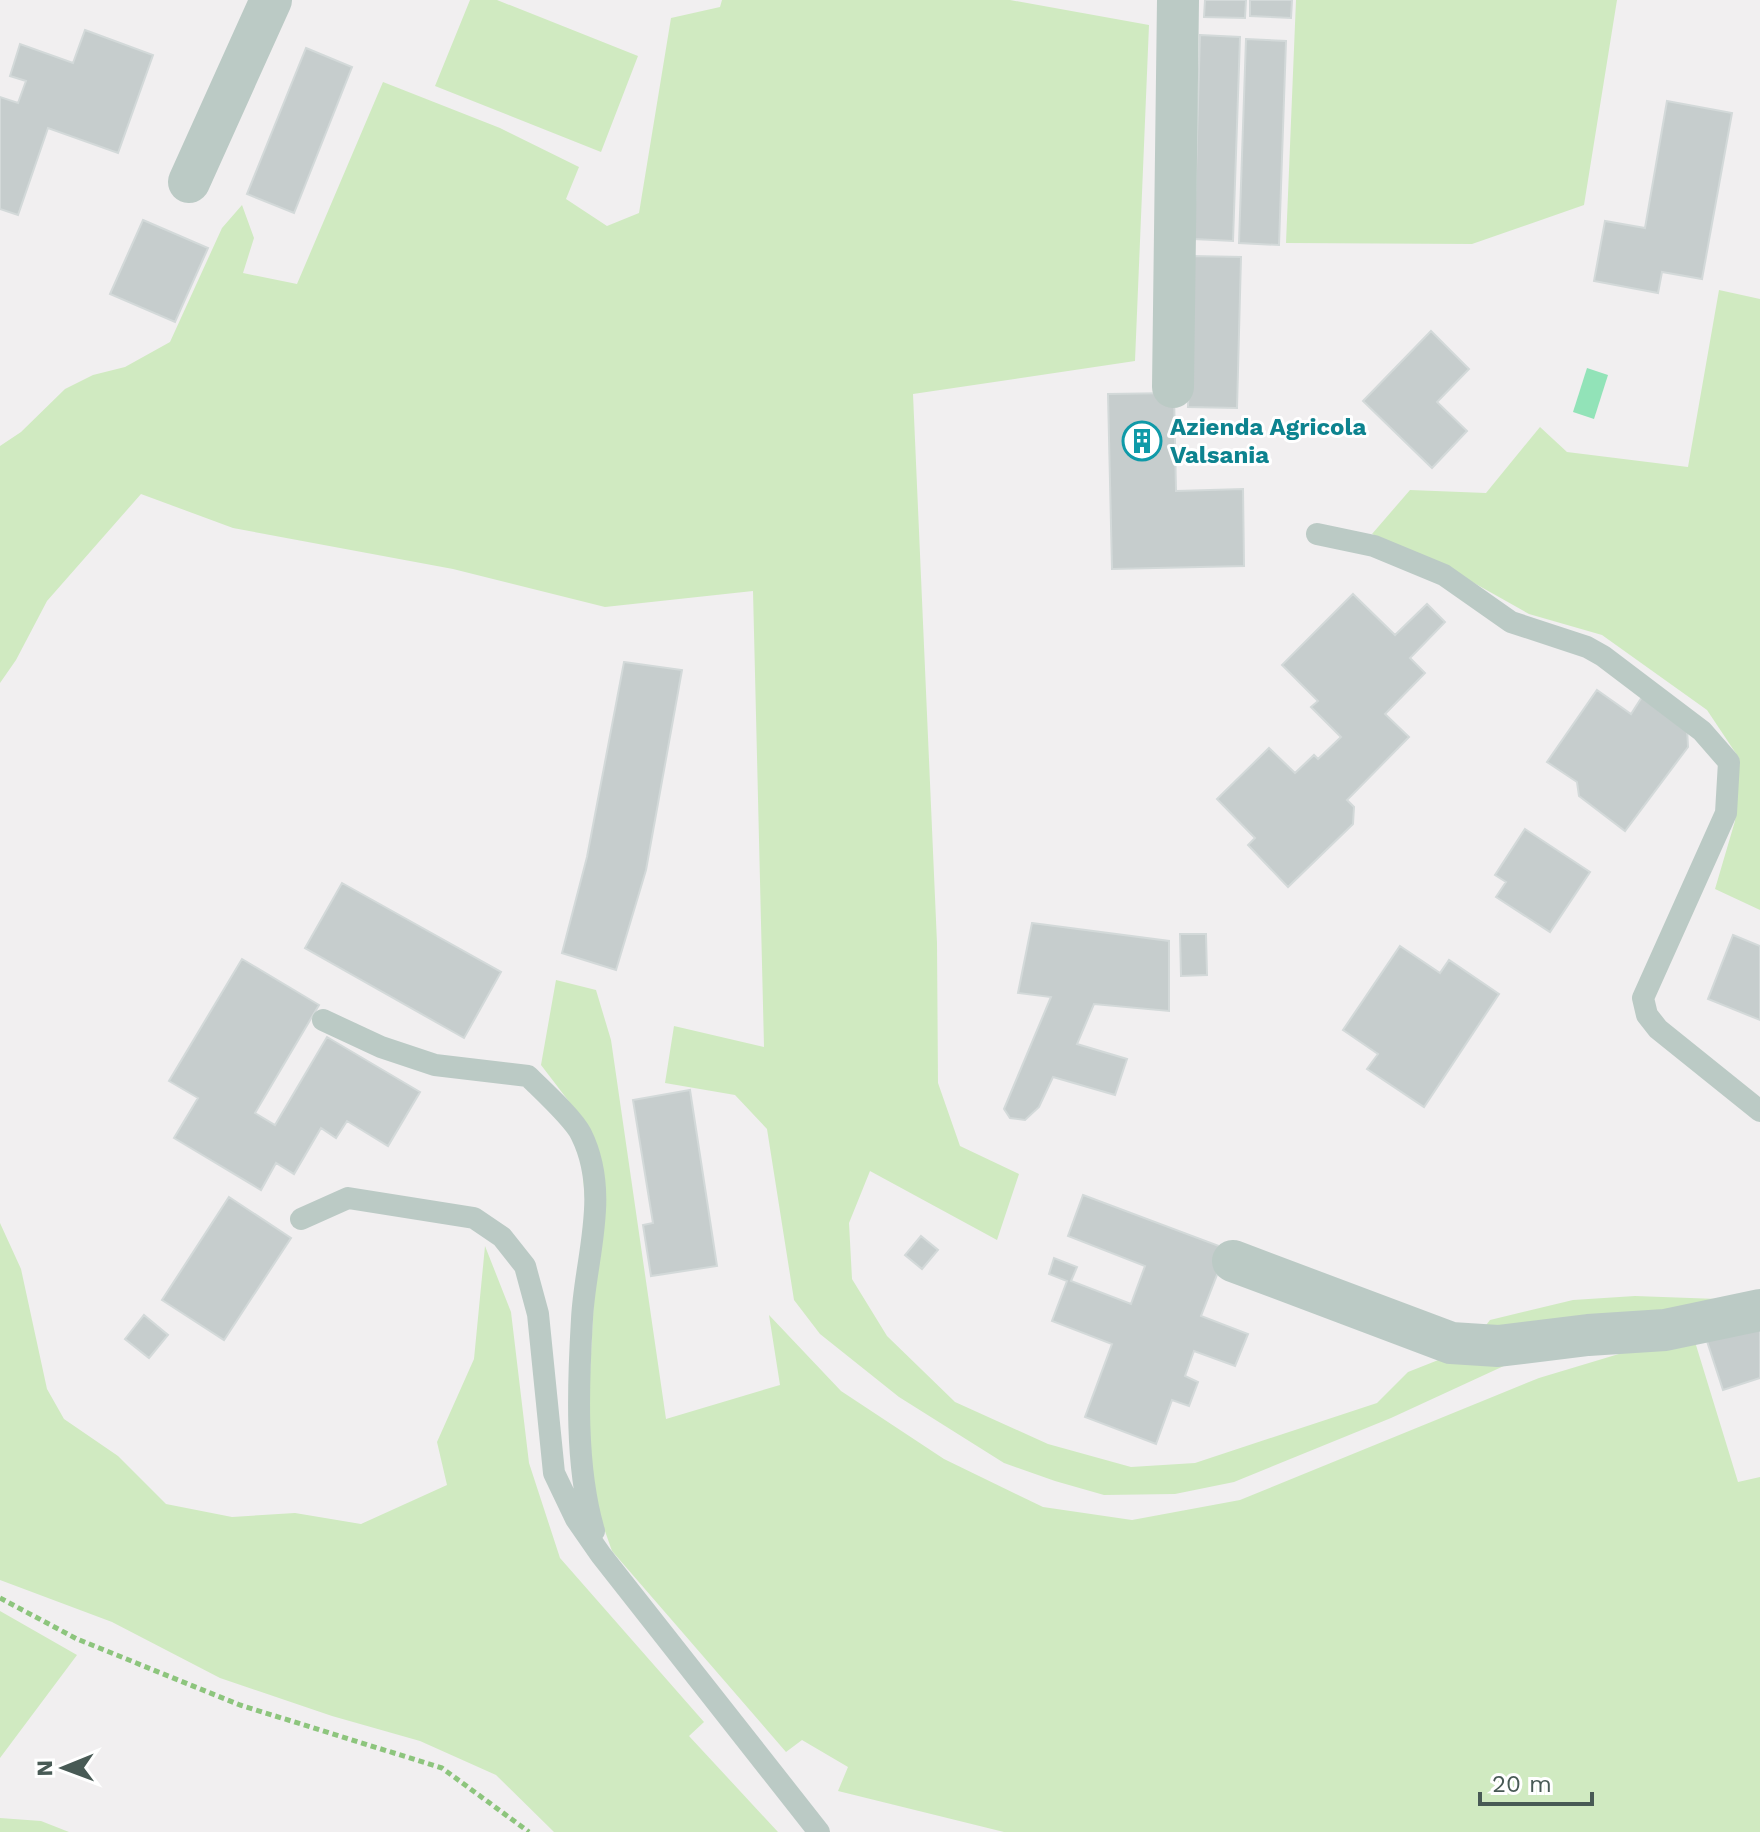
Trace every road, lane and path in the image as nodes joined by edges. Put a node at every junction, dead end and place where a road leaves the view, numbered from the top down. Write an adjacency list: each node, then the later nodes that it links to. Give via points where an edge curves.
1 (271, 0): 3 (street)
2 (1178, 0): 4 (street)
3 (189, 182)
4 (1173, 387)
5 (1317, 534): 7 (lane, via 1374,546 1444,575 1511,622 1595,652 1702,731 1729,762 1726,813 1643,998 1658,1029)
6 (323, 1020): 11 (lane, via 435,1065 528,1076 580,1132 595,1172 580,1411 585,1500)
7 (1760, 1111)
8 (301, 1219): 11 (lane, via 348,1198 474,1218 502,1237 525,1266 538,1314 554,1473)
9 (1233, 1261): 10 (street, via 1451,1343 1498,1346 1665,1330)
10 (1760, 1310)
11 (601, 1555): 14 (lane)
12 (0, 1598): 13 (path, via 77,1639 240,1705 442,1768)
13 (529, 1832)
14 (819, 1832)

